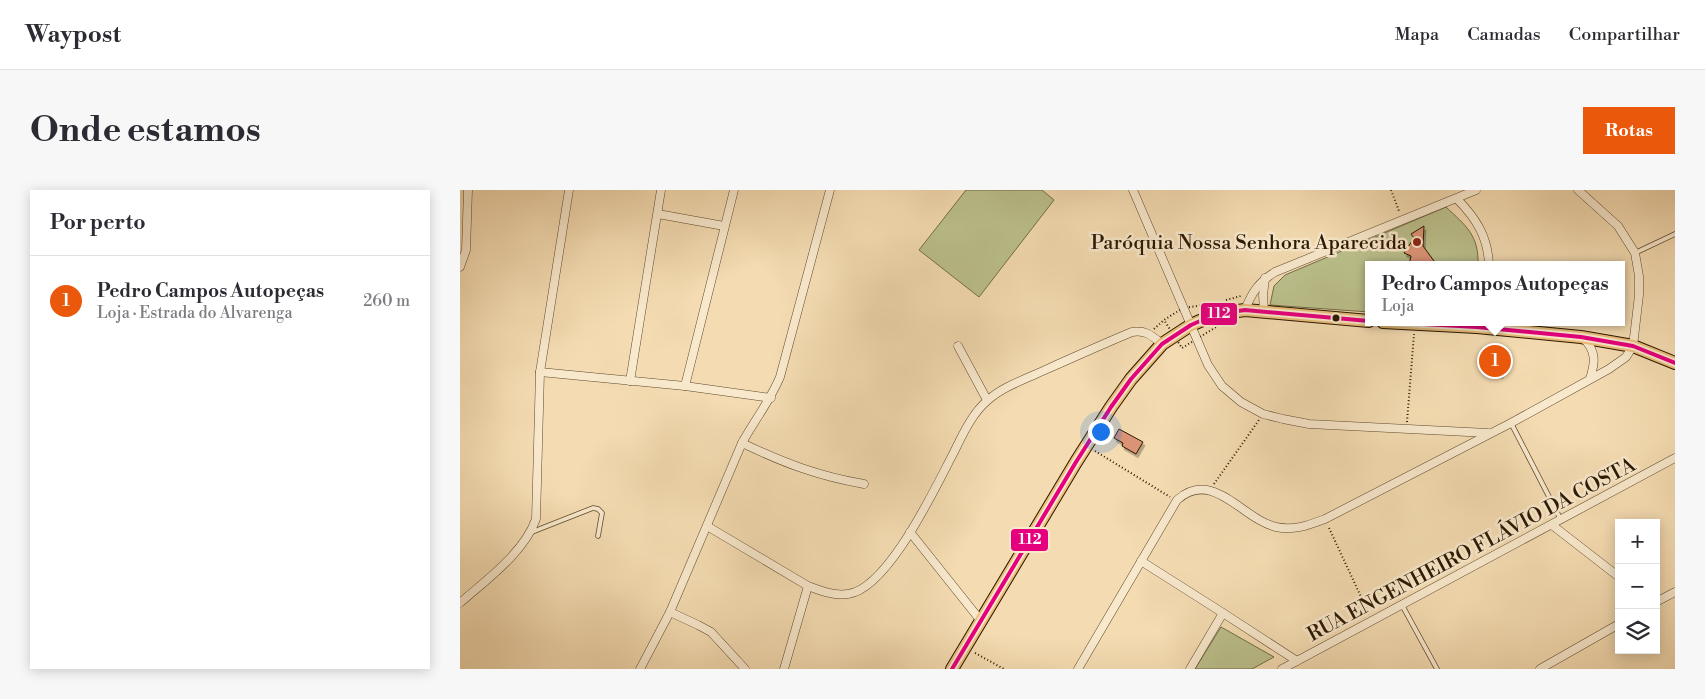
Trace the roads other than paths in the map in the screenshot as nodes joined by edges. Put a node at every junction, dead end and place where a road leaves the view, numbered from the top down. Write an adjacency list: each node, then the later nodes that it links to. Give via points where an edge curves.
1 (468, 190): 10 (street)
2 (569, 190): 28 (street)
3 (661, 190): 11 (street)
4 (734, 190): 12 (street)
5 (830, 190): 32 (street, via 785,361)
6 (1133, 190): 21 (street)
7 (1476, 190): 9 (street)
8 (1578, 190): 14 (street, via 1618,226)
9 (1457, 199): 15 (street, via 1485,236); 17 (street)
10 (464, 210): 16 (street, via 466,250)
11 (658, 214): 12 (street); 30 (street)
12 (724, 226): 31 (street)
13 (1675, 234): 14 (lane)
14 (1635, 253): 26 (street, via 1639,295)
15 (1489, 261)
16 (460, 267)
17 (1265, 278): 18 (street, via 1252,294); 19 (street)
18 (1245, 310): 19 (main road); 21 (main road, via 1216,314)
19 (1264, 311): 20 (main road)
20 (1365, 321)
21 (1191, 325): 24 (main road); 35 (street, via 1208,365 1222,386 1241,402 1264,414 1309,424)
22 (1486, 326): 23 (main road)
23 (1580, 337): 26 (main road); 29 (street, via 1593,350 1595,359)
24 (1162, 344): 33 (street, via 1142,330 1132,332 1018,382); 54 (main road, via 1130,379)
25 (958, 346): 33 (street)
26 (1633, 346): 27 (main road); 29 (street, via 1620,362)
27 (1675, 363)
28 (540, 372): 30 (street); 42 (street, via 538,498)
29 (1590, 379): 34 (street)
30 (630, 381): 31 (street)
31 (685, 386): 32 (street)
32 (771, 398): 36 (street)
33 (987, 400): 43 (street, via 964,433)
34 (1511, 422): 35 (street); 39 (lane)
35 (1490, 434): 45 (street, via 1325,519 1291,529 1261,520 1210,490 1194,490 1177,500)
36 (742, 443): 38 (street, via 802,469); 41 (street)
37 (1675, 458): 39 (street, RUA ENGENHEIRO FLÁVIO DA COSTA)
38 (864, 484)
39 (1560, 520): 40 (street, RUA ENGENHEIRO FLÁVIO DA COSTA)
40 (1552, 525): 46 (street); 51 (street, RUA ENGENHEIRO FLÁVIO DA COSTA)
41 (707, 526): 47 (street); 52 (street)
42 (532, 532): 44 (lane, via 593,508 602,513); 50 (street, via 500,568)
43 (910, 532): 47 (street, via 879,576 863,588 850,594 837,594); 54 (street)
44 (598, 536)
45 (1141, 561): 53 (street); 61 (street)
46 (1615, 574)
47 (808, 586): 59 (street)
48 (1675, 592): 49 (street)
49 (1660, 600)
50 (460, 603)
51 (1402, 605): 56 (street, RUA ENGENHEIRO FLÁVIO DA COSTA); 64 (lane)
52 (670, 612): 57 (street); 58 (street, via 711,632)
53 (1223, 612): 56 (street); 62 (street)
54 (981, 621): 60 (main road)
55 (1615, 626): 65 (street)
56 (1297, 661): 63 (street, RUA ENGENHEIRO FLÁVIO DA COSTA)
57 (640, 669)
58 (745, 669)
59 (784, 669)
60 (952, 669)
61 (1078, 669)
62 (1190, 669)
63 (1282, 669)
64 (1437, 669)
65 (1540, 669)

